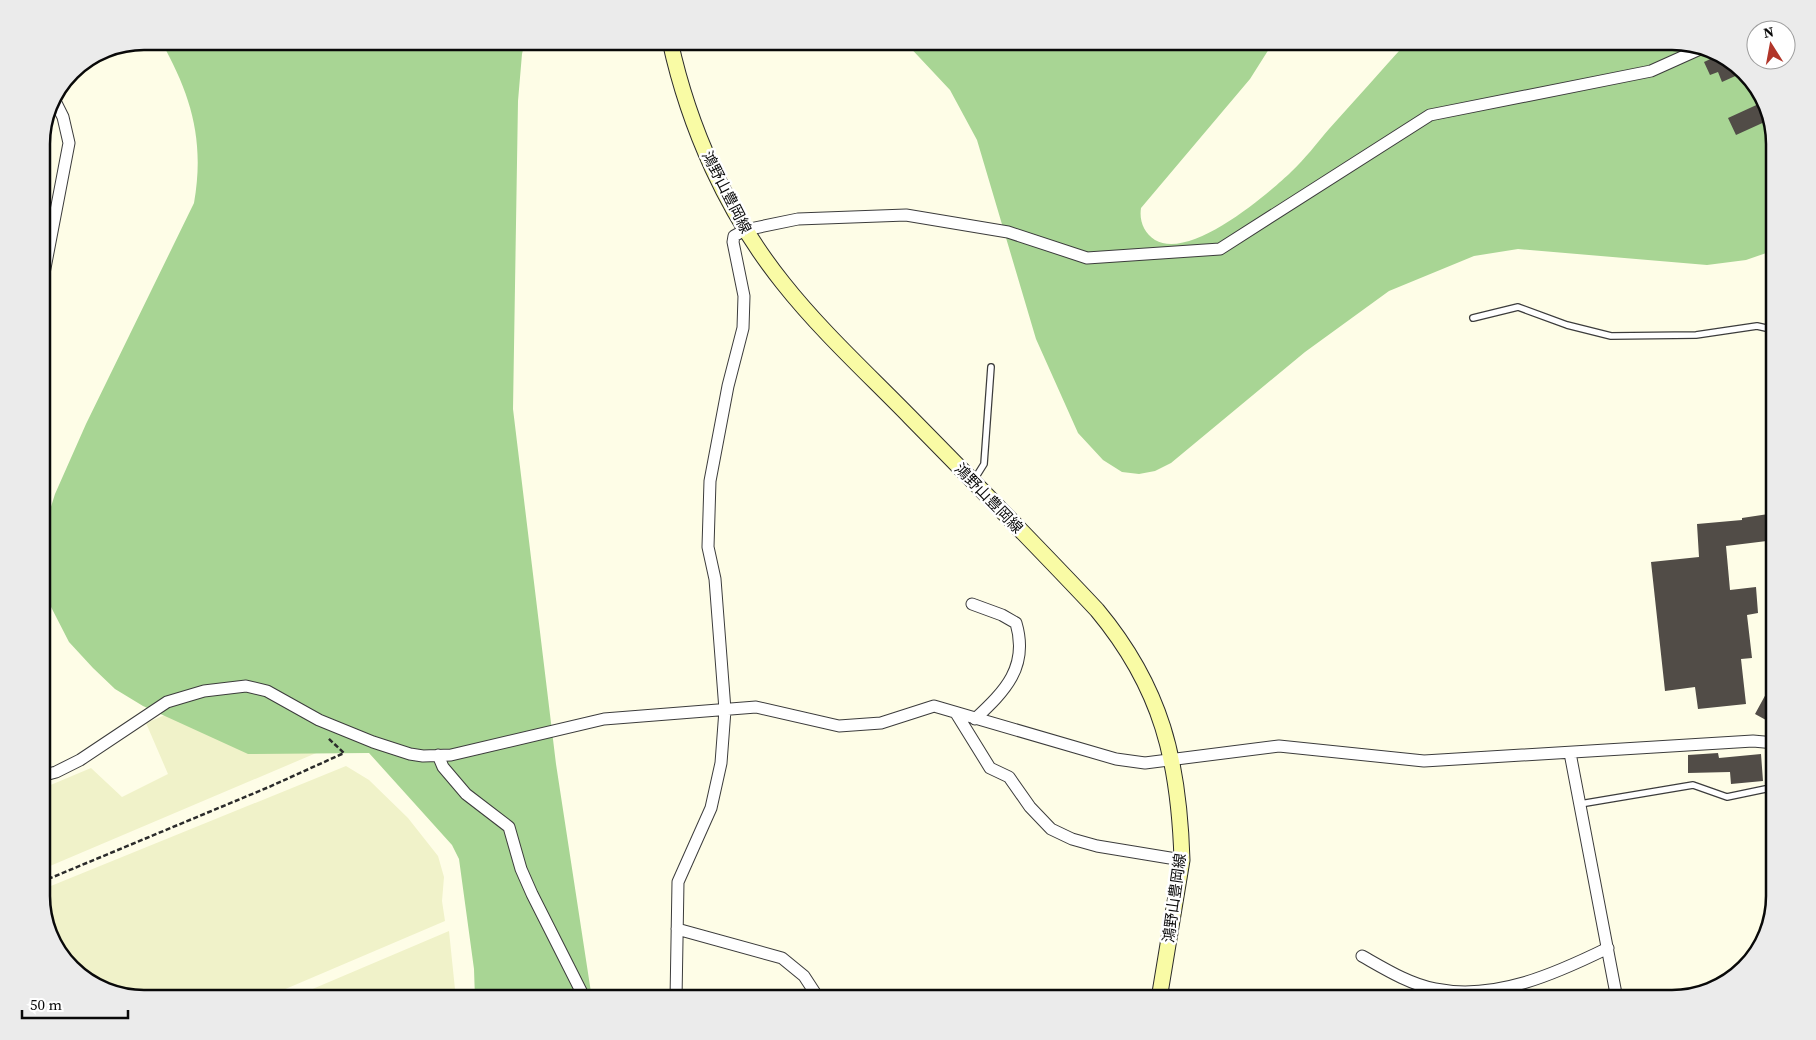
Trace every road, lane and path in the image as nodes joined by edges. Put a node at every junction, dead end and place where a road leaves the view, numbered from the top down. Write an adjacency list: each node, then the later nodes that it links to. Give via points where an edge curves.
1 (672, 50): 4 (main road, 鴻野山豊岡線, via 682,87 709,159)
2 (1692, 52): 4 (street, via 1651,71 1430,115 1220,249 1087,258 1008,232 906,215 798,219)
3 (58, 107): 5 (street, via 70,144)
4 (746, 230): 9 (main road, 鴻野山豊岡線, via 783,283 825,330); 11 (street, via 734,236 733,242 744,296 743,328 710,481 708,547 715,579)
5 (50, 248)
6 (1473, 318): 7 (lane, via 1518,306 1567,325 1611,336 1696,335 1757,326)
7 (1766, 328)
8 (991, 367): 9 (lane, via 984,464)
9 (973, 482): 18 (main road, 鴻野山豊岡線, via 1097,610 1115,633 1145,680)
10 (972, 604): 13 (street, via 1016,623 1021,653 1003,692)
11 (725, 710): 12 (street, via 756,707 839,726 881,723 934,706); 17 (street, via 604,719); 24 (street, via 721,764 711,808 678,882)
12 (956, 713): 13 (street); 22 (street, via 990,768 1009,777 1030,807 1051,829 1098,846)
13 (975, 719): 18 (street, via 1116,759 1145,763)
14 (319, 720): 17 (street, via 410,754); 19 (street, via 267,691 246,686 204,691 167,702 80,760); 23 (path, via 319,729 344,753 269,788)
15 (1766, 743): 16 (street)
16 (1570, 753): 18 (street, via 1424,762 1279,746); 21 (street)
17 (438, 755): 27 (street, via 443,767 466,794 509,827 524,878)
18 (1173, 760): 22 (main road, 鴻野山豊岡線)
19 (50, 774)
20 (1766, 789): 21 (lane, via 1727,797 1693,785)
21 (1580, 804): 25 (street)
22 (1182, 860): 30 (main road, 鴻野山豊岡線)
23 (50, 879)
24 (678, 928): 28 (street); 29 (street, via 782,958 804,976)
25 (1608, 948): 32 (street, via 1563,970); 33 (street)
26 (1362, 956): 31 (street, via 1401,978)
27 (580, 990)
28 (676, 990)
29 (813, 990)
30 (1160, 990)
31 (1443, 990)
32 (1490, 990)
33 (1615, 990)

